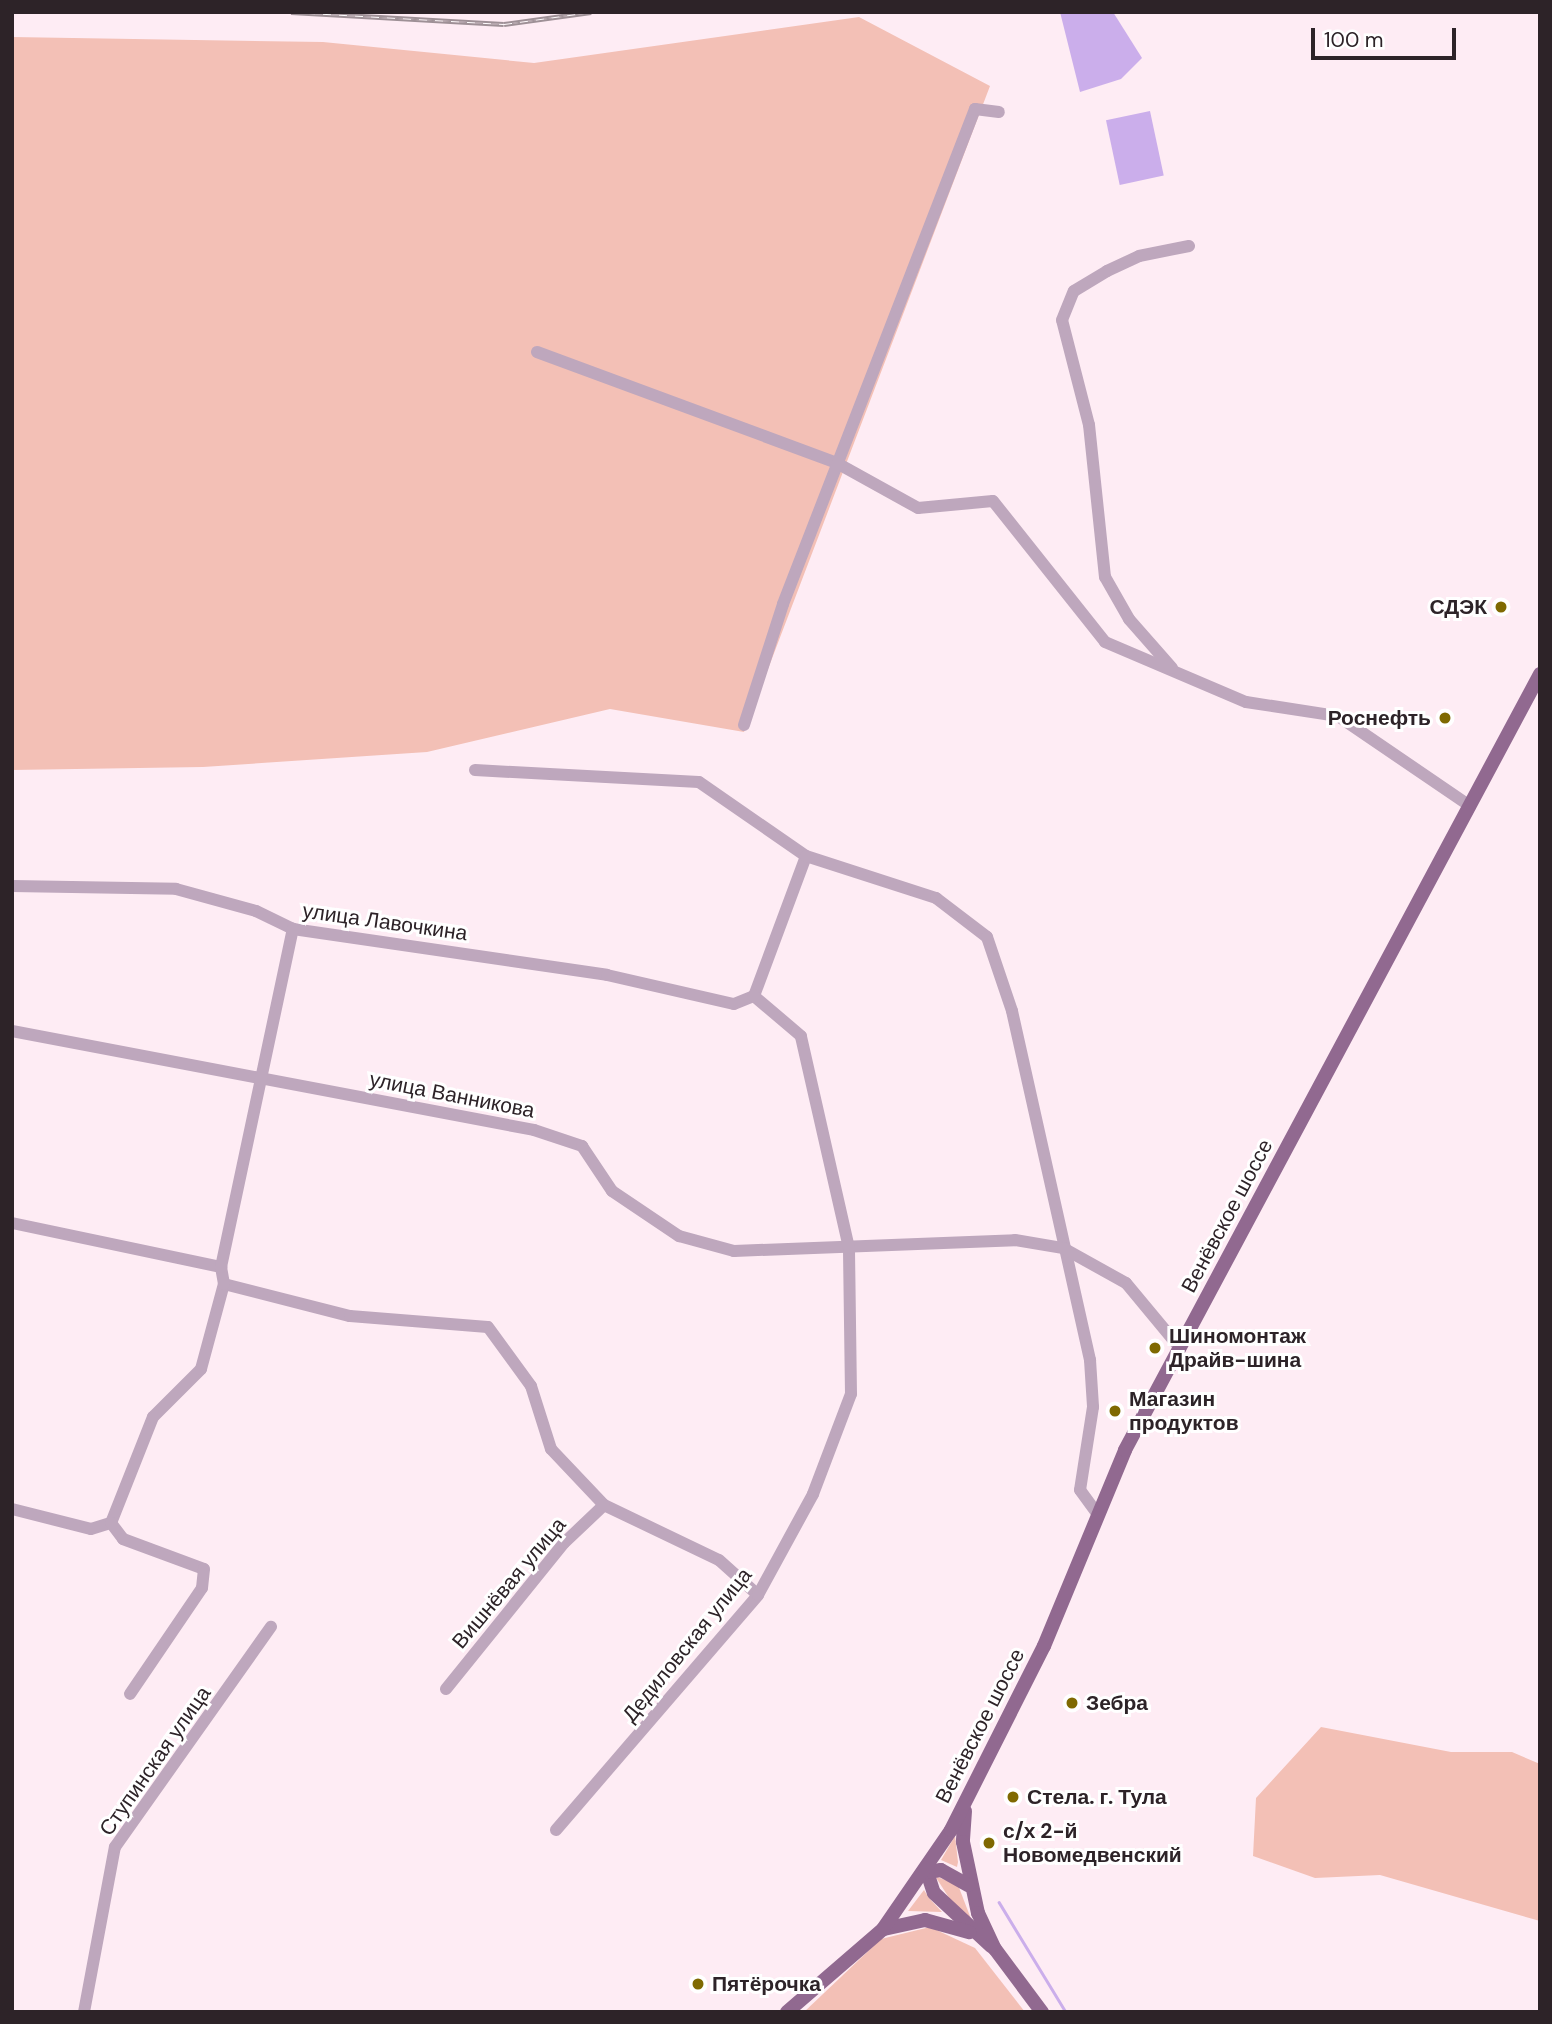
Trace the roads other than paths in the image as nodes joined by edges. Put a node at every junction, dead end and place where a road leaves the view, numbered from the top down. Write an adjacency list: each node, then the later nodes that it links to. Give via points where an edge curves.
1 (999, 112): 4 (street, via 975,109)
2 (1189, 246): 5 (street, via 1139,256 1099,276 1070,296 1062,320 1089,425 1105,577 1129,619)
3 (537, 352): 4 (street)
4 (838, 464): 5 (street, via 918,508 993,501 1105,642); 7 (street)
5 (1177, 673): 9 (street, via 1246,702 1338,716)
6 (1540, 674): 9 (main road, Венёвское шоссе)
7 (744, 725)
8 (475, 770): 10 (street, via 699,782)
9 (1471, 806): 21 (main road, Венёвское шоссе)
10 (806, 856): 13 (street); 18 (street, via 936,898 987,937 1013,1012)
11 (12, 886): 12 (street, улица Лавочкина, via 176,889 256,911)
12 (293, 929): 13 (street, улица Лавочкина, via 607,975 734,1004); 15 (street)
13 (754, 996): 17 (street, Дедиловская улица, via 801,1036)
14 (12, 1031): 15 (street, улица Ванникова)
15 (262, 1079): 17 (street, улица Ванникова, via 534,1130 582,1146 612,1191 679,1236 734,1251); 19 (street)
16 (12, 1223): 19 (street)
17 (849, 1248): 18 (street, улица Ванникова, via 1015,1240); 26 (street, Дедиловская улица, via 851,1394 813,1494)
18 (1063, 1248): 21 (street, улица Ванникова, via 1126,1283); 24 (street, via 1090,1360 1093,1407 1080,1490)
19 (221, 1267): 20 (street)
20 (224, 1284): 22 (street, via 349,1316 488,1327 531,1387 551,1449); 25 (street, via 201,1369 153,1417)
21 (1180, 1349): 24 (main road, Венёвское шоссе)
22 (604, 1505): 26 (street, via 719,1560); 28 (street, Вишнёвая улица, via 565,1543)
23 (12, 1509): 25 (street, via 91,1529)
24 (1098, 1515): 30 (main road, Венёвское шоссе, via 1044,1646)
25 (111, 1522): 29 (street, via 123,1539 204,1569 202,1588)
26 (758, 1594): 31 (street, Дедиловская улица)
27 (271, 1628): 37 (street, Ступинская улица, via 115,1847)
28 (446, 1689)
29 (130, 1694)
30 (973, 1785): 32 (main road, Венёвское шоссе); 33 (main road, via 962,1829)
31 (556, 1830)
32 (927, 1872): 33 (main road, via 941,1870); 34 (main road, Венёвское шоссе); 35 (main road, via 934,1893)
33 (968, 1885): 36 (main road)
34 (883, 1929): 35 (main road, via 937,1921); 38 (main road, Венёвское шоссе)
35 (977, 1935): 36 (main road)
36 (995, 1949): 39 (main road)
37 (84, 2012)
38 (787, 2012)
39 (1042, 2012)

